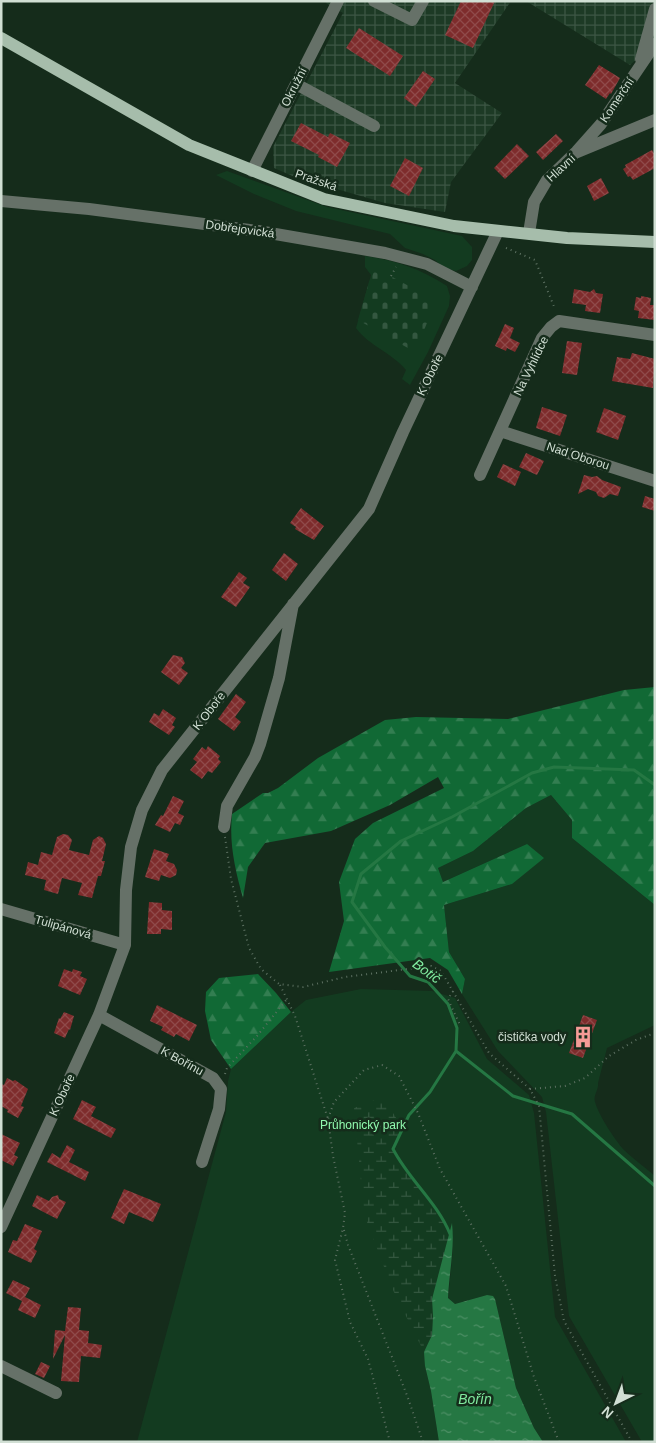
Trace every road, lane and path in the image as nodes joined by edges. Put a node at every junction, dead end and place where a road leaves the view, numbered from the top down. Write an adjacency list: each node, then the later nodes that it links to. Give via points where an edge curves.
1 (374, 1): 2 (street, via 412,20)
2 (422, 1)
3 (337, 2): 8 (street, Okružní)
4 (655, 9): 7 (street)
5 (1, 38): 12 (main road, Pražská, via 189,145)
6 (655, 44): 7 (street, Komerční)
7 (638, 68): 11 (street, Komerční, via 601,124)
8 (296, 84): 10 (street); 12 (street, Okružní)
9 (655, 120): 11 (street, Hlavní)
10 (374, 126)
11 (575, 153): 15 (street, Hlavní, via 547,180 534,202)
12 (252, 171): 14 (main road, Pražská, via 324,199 454,226)
13 (1, 201): 18 (street, Dobřejovická, via 258,231 385,253 427,264)
14 (498, 230): 15 (main road, Pražská); 18 (street, K Oboře)
15 (529, 233): 16 (main road, Pražská)
16 (655, 242)
17 (506, 248): 19 (path, via 535,260)
18 (472, 288): 24 (street, K Oboře, via 369,509)
19 (559, 321): 20 (street); 21 (street, Na Vyhlídce, via 542,338)
20 (655, 335)
21 (500, 431): 22 (street, Na Vyhlídce); 23 (street, Nad Oborou)
22 (480, 475)
23 (655, 481)
24 (294, 603): 25 (street, via 279,678 256,758 228,806); 27 (street, K Oboře, via 162,770 142,810 130,856)
25 (224, 827): 28 (path, via 231,879 250,948 261,969)
26 (1, 909): 27 (street, Tulipánová)
27 (126, 945): 31 (street, K Oboře)
28 (279, 984): 29 (path, via 303,987 345,977 431,966 441,971); 30 (path)
29 (453, 991): 32 (path, via 448,999); 35 (path, via 489,1053)
30 (287, 999): 34 (path, via 227,1068); 36 (path, via 296,1016)
31 (99, 1015): 34 (street, K Bořínu, via 213,1078); 38 (street, K Oboře)
32 (460, 1025)
33 (655, 1033): 35 (path, via 616,1052 585,1078 565,1086)
34 (221, 1089): 37 (street, via 219,1109)
35 (530, 1089): 45 (path, via 538,1106 555,1276 564,1322)
36 (328, 1119): 39 (path, via 345,1213); 44 (path, via 334,1102 364,1070 382,1066 399,1076 440,1169 506,1286)
37 (202, 1162)
38 (1, 1227)
39 (343, 1228): 42 (path, via 335,1260 350,1322 368,1359); 43 (path)
40 (1, 1366): 41 (street)
41 (56, 1393)
42 (390, 1442)
43 (423, 1442)
44 (558, 1442)
45 (632, 1442)

